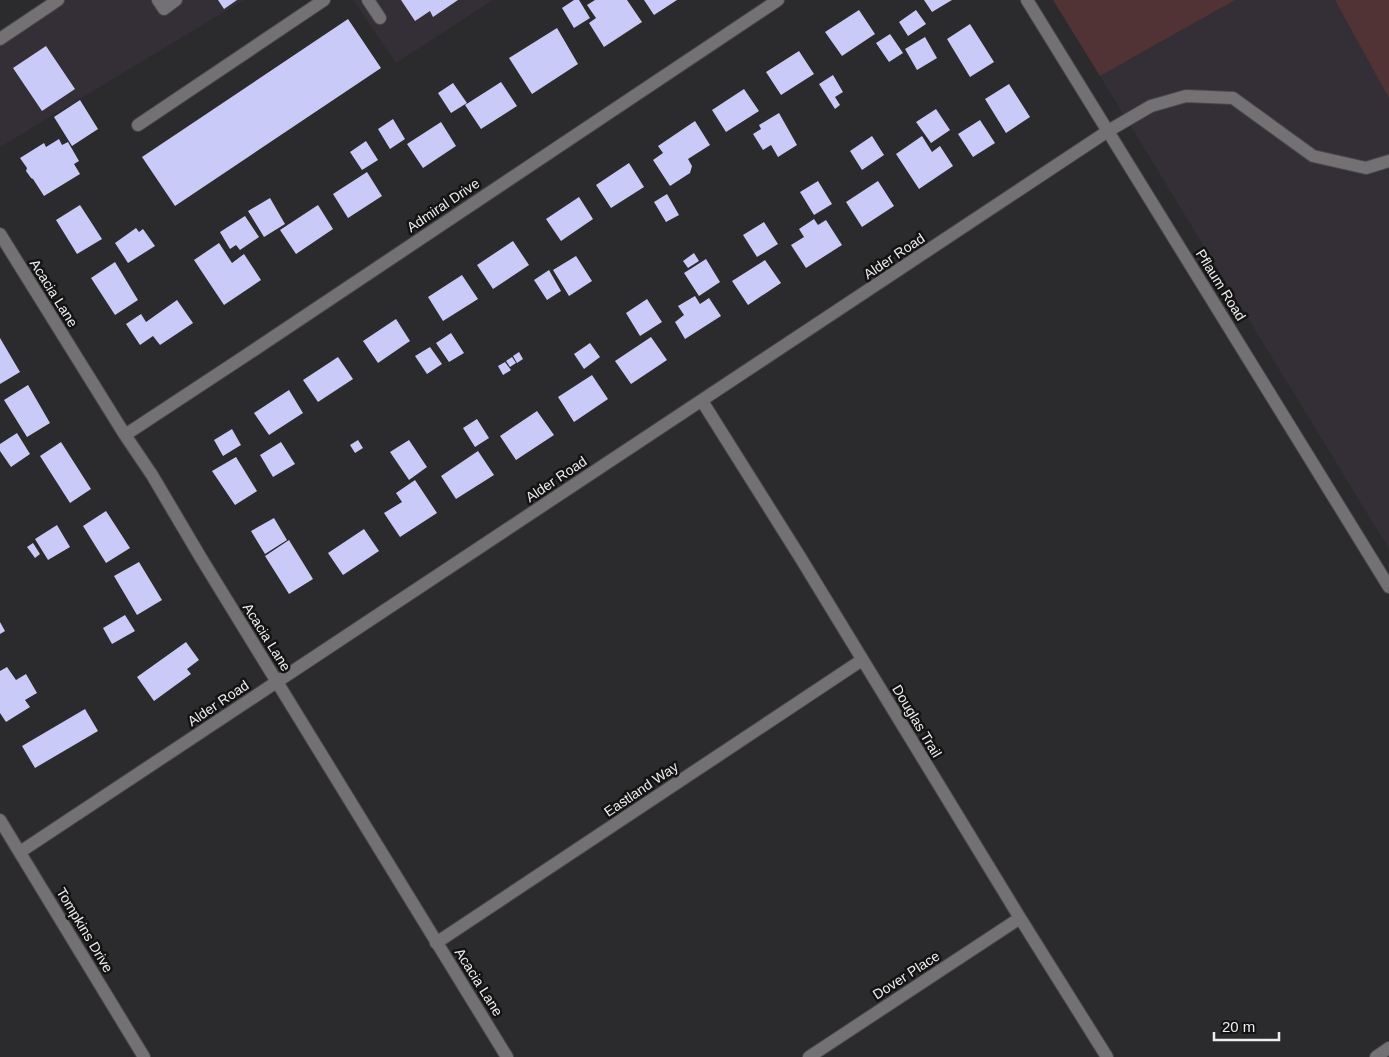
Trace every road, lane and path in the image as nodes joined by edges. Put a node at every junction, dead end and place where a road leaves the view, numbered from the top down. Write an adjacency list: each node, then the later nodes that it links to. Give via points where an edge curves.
1 (57, 0): 9 (street)
2 (158, 0): 3 (street, via 164,9)
3 (176, 0)
4 (324, 0): 10 (street)
5 (368, 0): 8 (street)
6 (778, 0): 15 (street, Admiral Drive)
7 (1027, 0): 11 (street, Pflaum Road)
8 (380, 18)
9 (0, 39)
10 (138, 124)
11 (1108, 131): 12 (street, Alder Road, via 1151,106 1186,96 1233,98 1313,156 1366,168); 14 (street, Alder Road); 16 (street, Pflaum Road)
12 (1389, 161)
13 (0, 234): 15 (street, Acacia Lane)
14 (702, 401): 17 (street, Douglas Trail); 18 (street, Alder Road)
15 (124, 435): 18 (street, Acacia Lane, via 152,475)
16 (1389, 587)
17 (862, 660): 21 (street, Douglas Trail); 22 (street, Eastland Way)
18 (278, 682): 20 (street, Alder Road); 22 (street, Acacia Lane)
19 (2, 828): 20 (street, Tompkins Drive)
20 (20, 852): 24 (street, Tompkins Drive)
21 (1020, 918): 26 (street, Dover Place); 27 (street, Douglas Trail)
22 (436, 943): 25 (street, Acacia Lane)
23 (1389, 1048): 28 (street)
24 (144, 1057)
25 (507, 1057)
26 (809, 1057)
27 (1107, 1057)
28 (1376, 1057)

